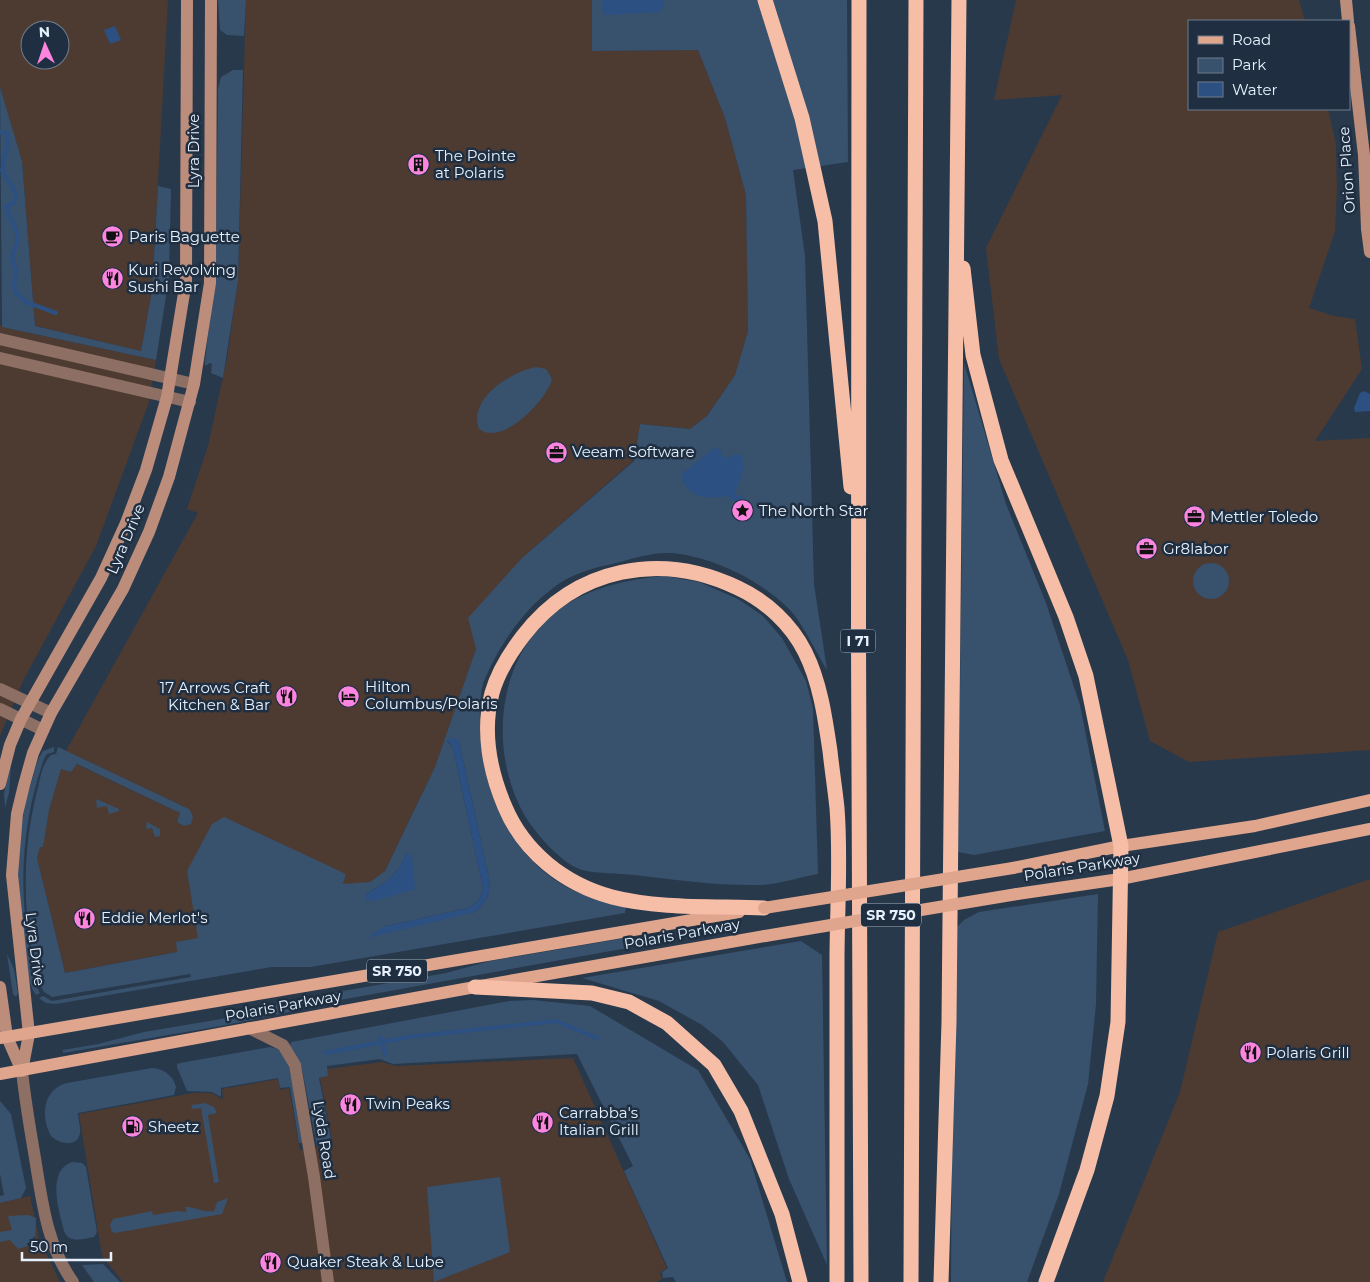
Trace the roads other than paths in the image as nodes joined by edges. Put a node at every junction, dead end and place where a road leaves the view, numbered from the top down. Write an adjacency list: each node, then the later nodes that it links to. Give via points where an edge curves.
1 (187, 0): 14 (main road, Lyra Drive, via 186,281)
2 (211, 0): 15 (main road, Lyra Drive, via 210,283)
3 (765, 0): 18 (highway, via 802,118 825,222)
4 (859, 0): 18 (highway, I 71)
5 (916, 0): 43 (highway)
6 (959, 0): 10 (highway)
7 (1346, 0): 8 (main road)
8 (1348, 20)
9 (1350, 35): 11 (main road, Orion Place, via 1364,155)
10 (956, 207): 28 (highway, via 973,356 1001,460 1066,616 1086,676); 44 (highway, via 949,1022)
11 (1370, 252)
12 (0, 339): 14 (street)
13 (0, 358): 16 (street)
14 (171, 379): 15 (street); 16 (main road, Lyra Drive)
15 (194, 384): 17 (main road, Lyra Drive)
16 (167, 397): 17 (street); 20 (main road, Lyra Drive, via 146,470 126,523 101,578)
17 (190, 402): 22 (main road, Lyra Drive, via 169,477 123,589)
18 (858, 566): 42 (highway, I 71)
19 (0, 689): 20 (street)
20 (29, 702): 22 (street); 23 (main road, Lyra Drive)
21 (0, 709): 23 (street)
22 (51, 713): 24 (main road, Lyra Drive)
23 (21, 719): 24 (street); 25 (main road, Lyra Drive)
24 (43, 730): 34 (main road, Lyra Drive, via 33,753 17,814 12,875)
25 (0, 784)
26 (1370, 800): 28 (main road, Polaris Parkway, via 1255,826)
27 (1370, 829): 29 (main road, Polaris Parkway)
28 (1121, 846): 29 (highway); 30 (main road, Polaris Parkway / SR 750, bridge, via 1013,868)
29 (1120, 878): 32 (main road, Polaris Parkway / SR 750, bridge); 45 (highway, via 1118,1022 1107,1096 1087,1170)
30 (764, 908): 34 (main road, Polaris Parkway / SR 750); 41 (highway, via 652,903 612,897 574,883 543,861 514,830 495,784 490,760 488,734 492,694 507,657 534,622 562,596 634,569 676,569 713,576 754,596 788,625 805,652 818,687 837,812)
31 (0, 987): 35 (main road, Lyra Drive)
32 (475, 987): 33 (main road, Polaris Parkway / SR 750); 40 (highway, via 592,993 629,1002 667,1023 714,1065 742,1112 782,1214)
33 (249, 1028): 36 (main road, Polaris Parkway / SR 750); 39 (street, Lyda Road, via 283,1045 295,1065)
34 (29, 1034): 35 (main road, Polaris Parkway / SR 750); 36 (main road, Lyra Drive)
35 (4, 1038): 36 (main road, Lyra Drive)
36 (22, 1071): 37 (main road, Polaris Parkway / SR 750); 38 (street, Lyra Drive, via 48,1228 57,1254)
37 (0, 1074)
38 (73, 1282)
39 (328, 1282)
40 (800, 1282)
41 (837, 1282)
42 (862, 1282)
43 (911, 1282)
44 (941, 1282)
45 (1046, 1282)

